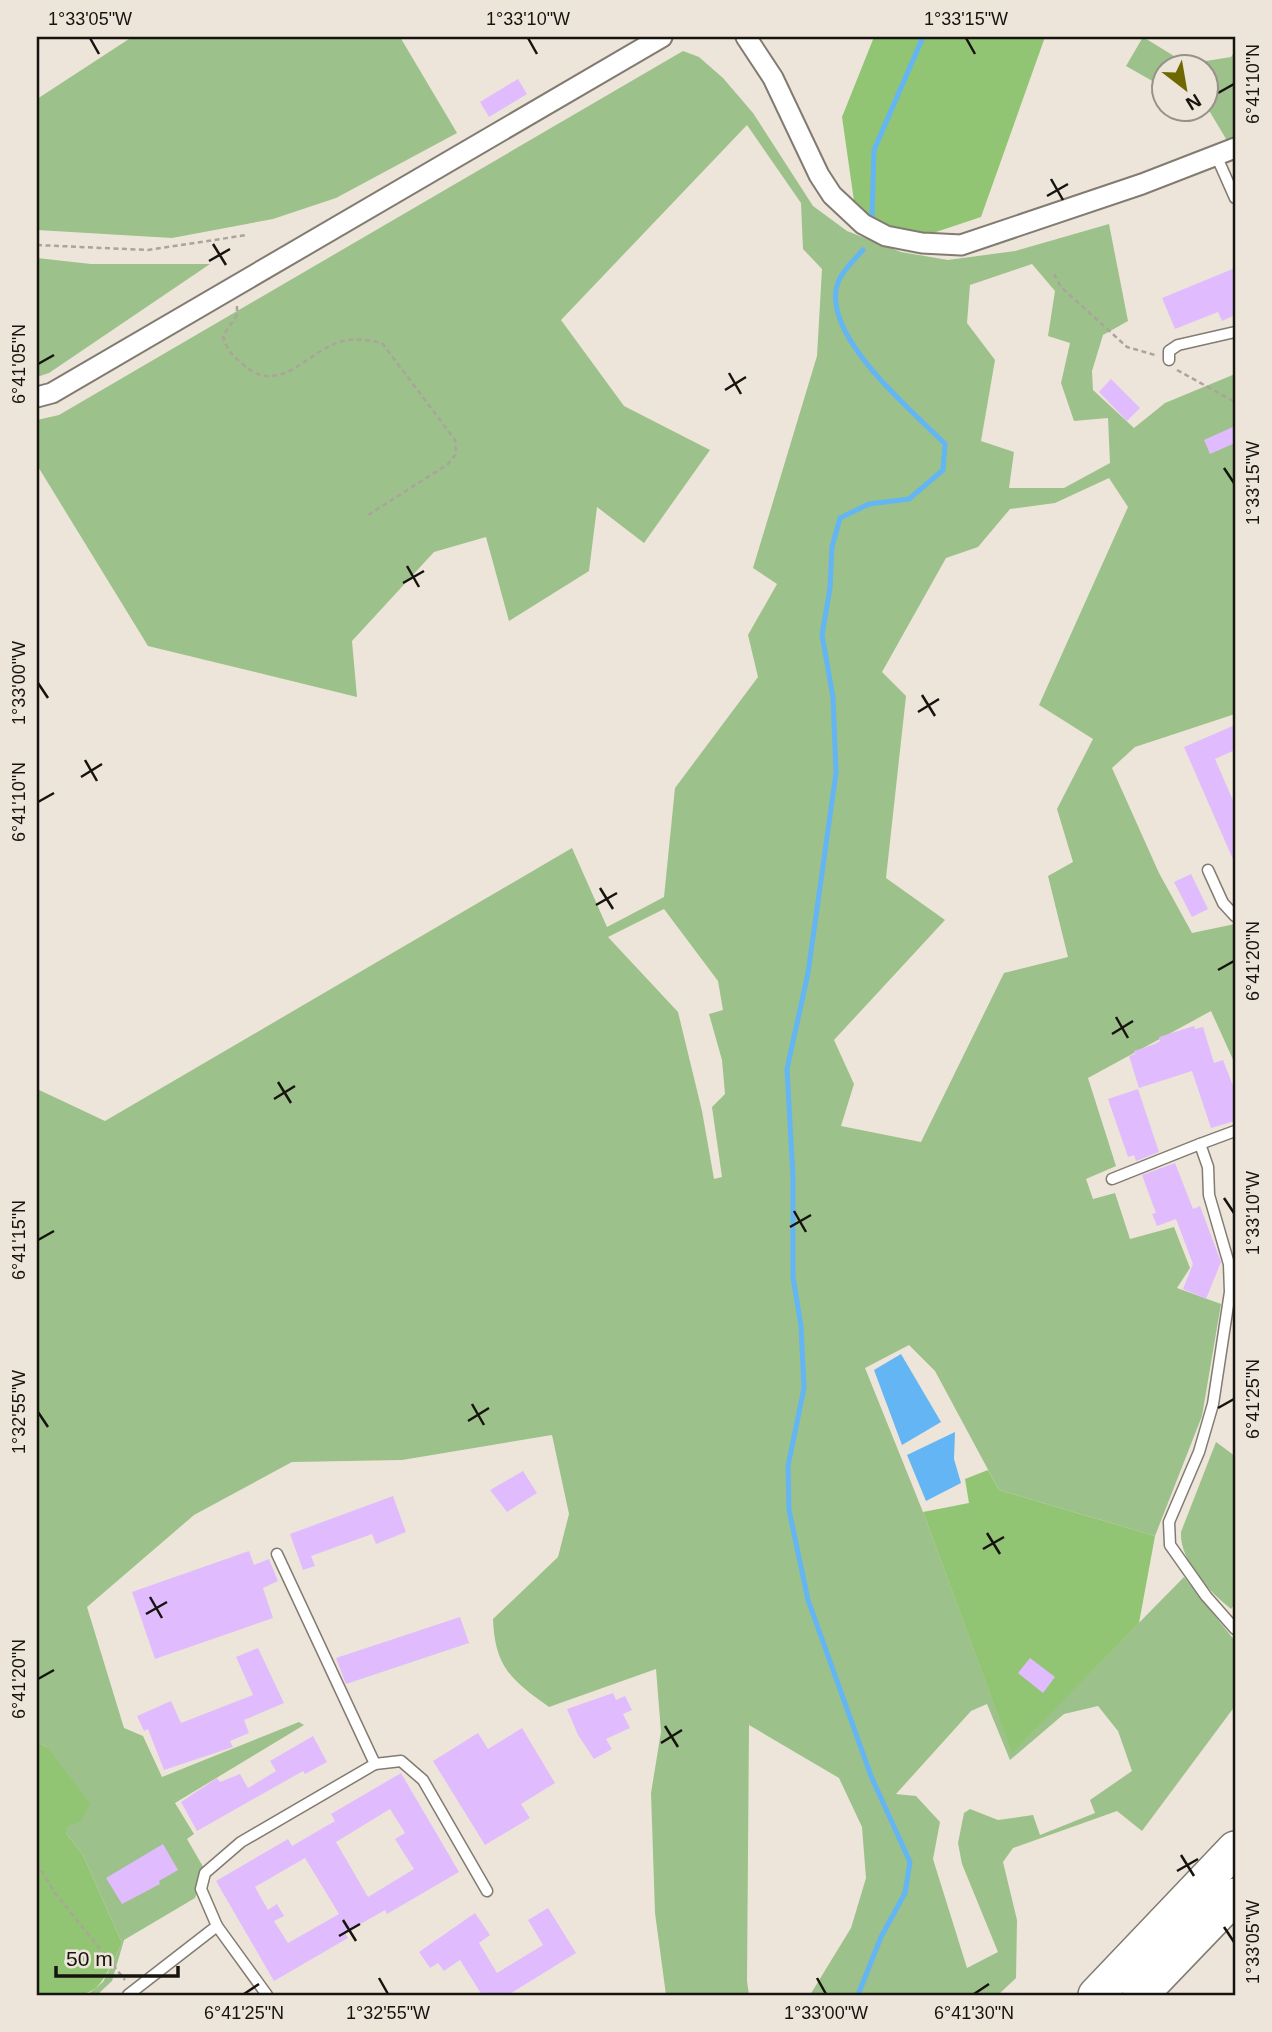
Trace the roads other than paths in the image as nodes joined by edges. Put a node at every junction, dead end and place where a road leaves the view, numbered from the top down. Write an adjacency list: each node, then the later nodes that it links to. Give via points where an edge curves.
1 (662, 37): 8 (street, via 52,393)
2 (746, 37): 4 (street, via 773,78 832,195 863,224 886,236 961,245)
3 (1235, 148): 4 (street)
4 (1216, 155): 5 (lane)
5 (1235, 198)
6 (1235, 332): 7 (lane, via 1178,345 1169,351)
7 (1169, 360)
8 (37, 397)
9 (1208, 870): 10 (lane, via 1223,903)
10 (1235, 916)
11 (1235, 1130): 12 (lane)
12 (1200, 1144): 13 (lane); 15 (lane, via 1229,1264 1230,1292 1213,1404 1170,1521 1170,1545)
13 (1112, 1179)
14 (277, 1554): 16 (lane)
15 (1235, 1629)
16 (375, 1765): 18 (lane, via 401,1761 423,1780); 20 (lane, via 241,1842 205,1873 201,1889)
17 (1235, 1849): 23 (highway)
18 (487, 1891)
19 (1235, 1896): 24 (highway)
20 (217, 1926): 21 (lane); 22 (lane)
21 (131, 1993)
22 (267, 1995)
23 (1096, 1995)
24 (1140, 1995)

